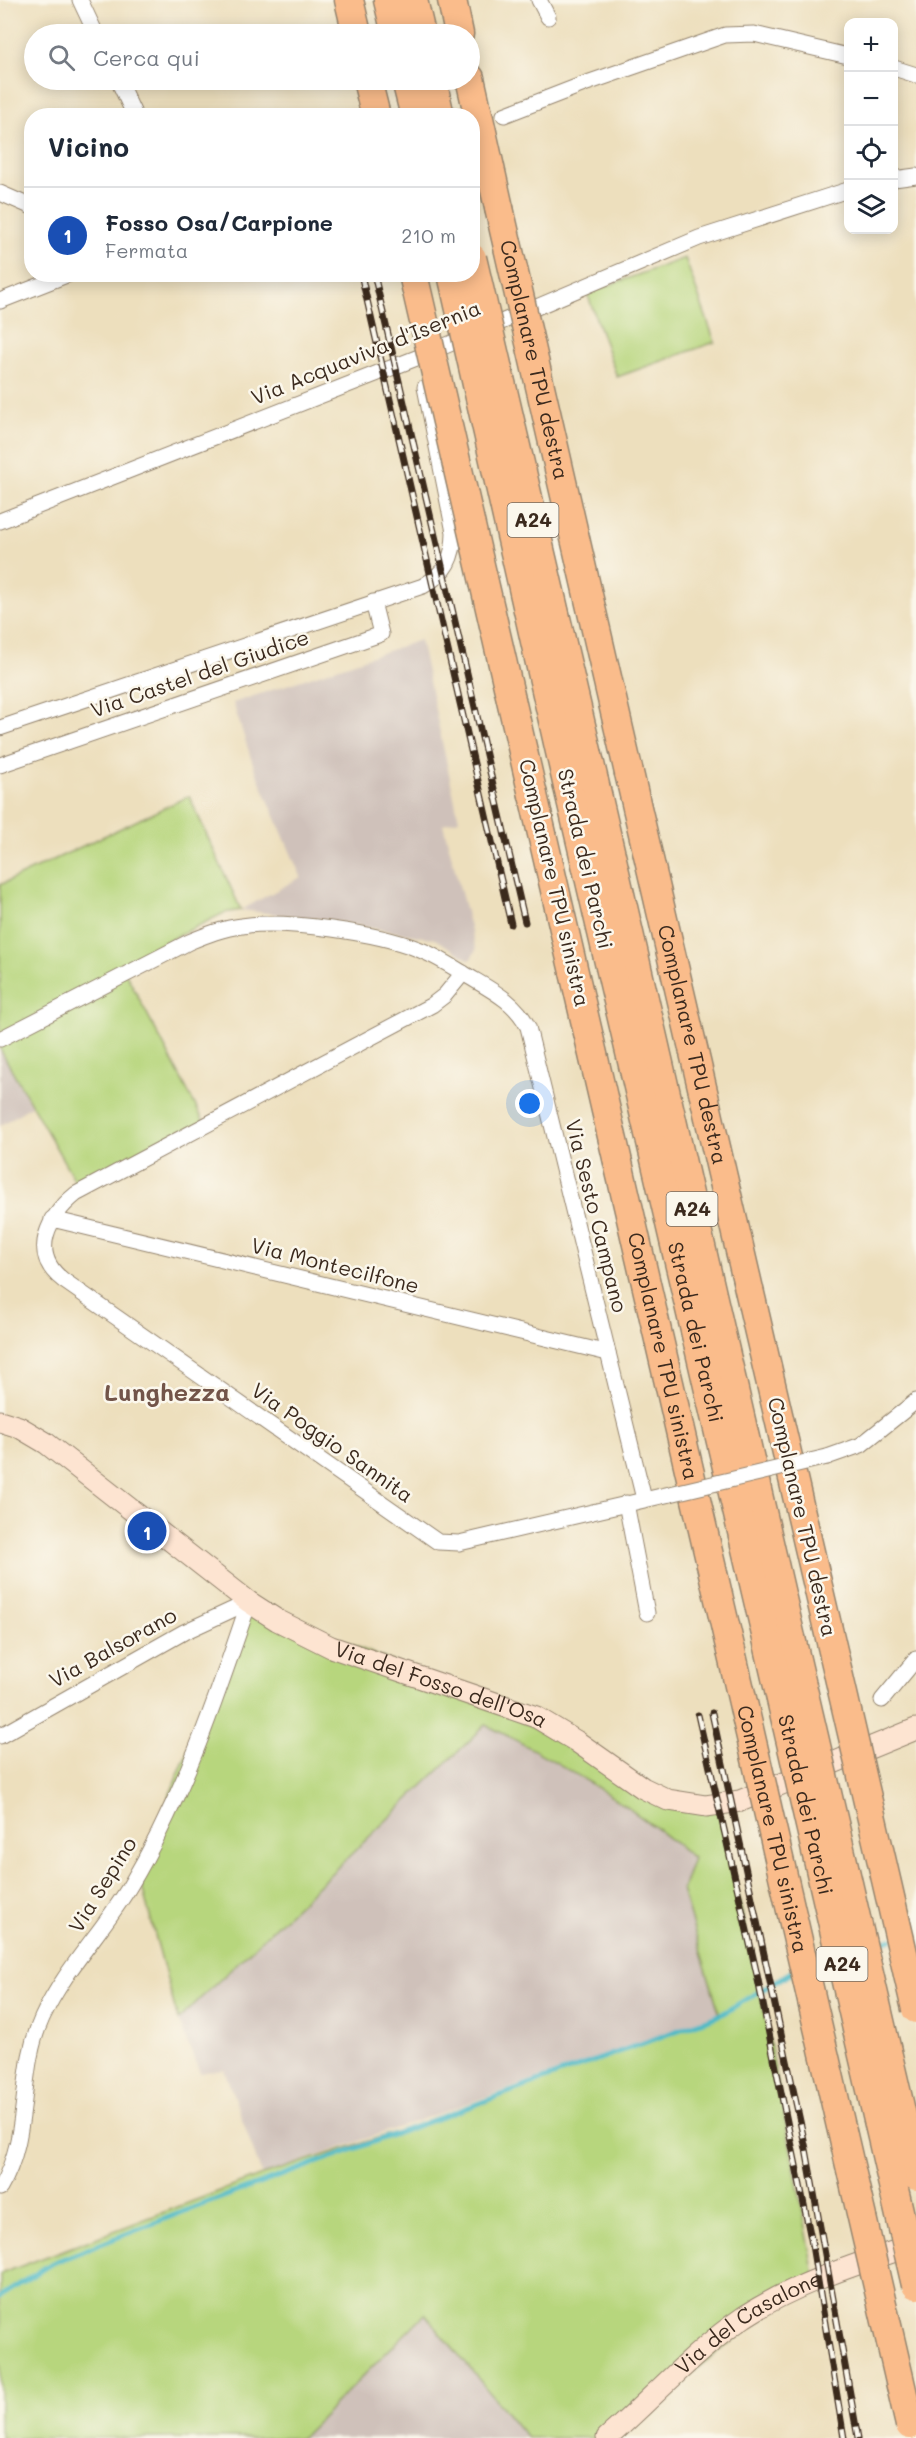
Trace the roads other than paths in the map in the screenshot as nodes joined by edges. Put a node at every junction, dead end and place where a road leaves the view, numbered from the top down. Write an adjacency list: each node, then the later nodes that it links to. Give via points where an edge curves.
1 (80, 0): 8 (street)
2 (349, 0): 9 (highway)
3 (388, 0): 10 (highway)
4 (413, 0): 11 (highway)
5 (452, 0): 12 (highway)
6 (539, 0): 7 (street)
7 (548, 16)
8 (91, 24)
9 (355, 24)
10 (394, 24)
11 (419, 24)
12 (457, 24)
13 (844, 55): 26 (street, via 754,34 725,35)
14 (898, 69): 15 (street)
15 (916, 75)
16 (123, 90): 21 (street)
17 (370, 90): 22 (highway)
18 (408, 90): 23 (highway)
19 (434, 90): 24 (highway)
20 (473, 90): 25 (highway, Complanare TPU destra, bridge)
21 (131, 108)
22 (374, 108)
23 (413, 108)
24 (438, 108)
25 (477, 108)
26 (504, 115)
27 (480, 123): 61 (highway, Complanare TPU destra, bridge)
28 (916, 176): 29 (street)
29 (898, 178)
30 (844, 192): 38 (street, Via Acquaviva d'Isernia, via 699,237)
31 (0, 193): 32 (street)
32 (24, 204)
33 (49, 282): 37 (street)
34 (414, 282): 66 (highway, Complanare TPU sinistra, bridge)
35 (454, 282): 43 (highway, Strada dei Parchi / A24, bridge)
36 (477, 282): 43 (highway, Strada dei Parchi / A24, bridge)
37 (0, 301)
38 (419, 357): 39 (street, Via Acquaviva d'Isernia); 40 (street, Via Castel del Giudice, via 454,532 454,550 437,578)
39 (0, 521)
40 (373, 602): 41 (street, Via Castel del Giudice); 42 (street, Via Castel del Giudice, via 381,634)
41 (0, 728)
42 (0, 765)
43 (581, 784): 54 (highway, Strada dei Parchi / A24)
44 (463, 973): 45 (street, via 408,945 316,928 261,924 220,930 189,942); 46 (street, via 435,1003 84,1190); 47 (street, Via Sesto Campano, via 508,1000 528,1026)
45 (0, 1039)
46 (52, 1219): 47 (street, Via Montecilfone); 51 (street, Via Poggio Sannita, via 44,1247 49,1265 58,1277 435,1541 459,1543)
47 (608, 1353): 50 (street, Via Sesto Campano)
48 (916, 1401): 50 (street, Via Poggio Sannita, bridge, via 861,1445 827,1457)
49 (0, 1421): 52 (street, Via del Fosso dell'Osa, via 19,1427 58,1451)
50 (644, 1499): 51 (street, Via Poggio Sannita)
51 (626, 1503): 53 (street)
52 (249, 1602): 58 (street, Via Balsorano, via 184,1632); 59 (street, Via del Fosso dell'Osa, via 331,1647 536,1717 643,1788 675,1802 706,1806 740,1800); 63 (street, Via Sepino, via 204,1732 156,1840 123,1898 41,2019 30,2055 19,2141)
53 (647, 1612)
54 (779, 1640): 62 (highway, Strada dei Parchi / A24, bridge); 65 (highway, Strada dei Parchi / A24, bridge)
55 (916, 1659): 56 (street)
56 (882, 1700)
57 (916, 1730): 59 (street, Via del Fosso dell'Osa)
58 (0, 1736)
59 (889, 1742): 60 (street)
60 (916, 1743)
61 (916, 2009)
62 (916, 2176)
63 (0, 2188)
64 (916, 2244): 67 (street, Via del Casalone, via 816,2280 754,2311 705,2347)
65 (916, 2285)
66 (912, 2432)
67 (607, 2438)

